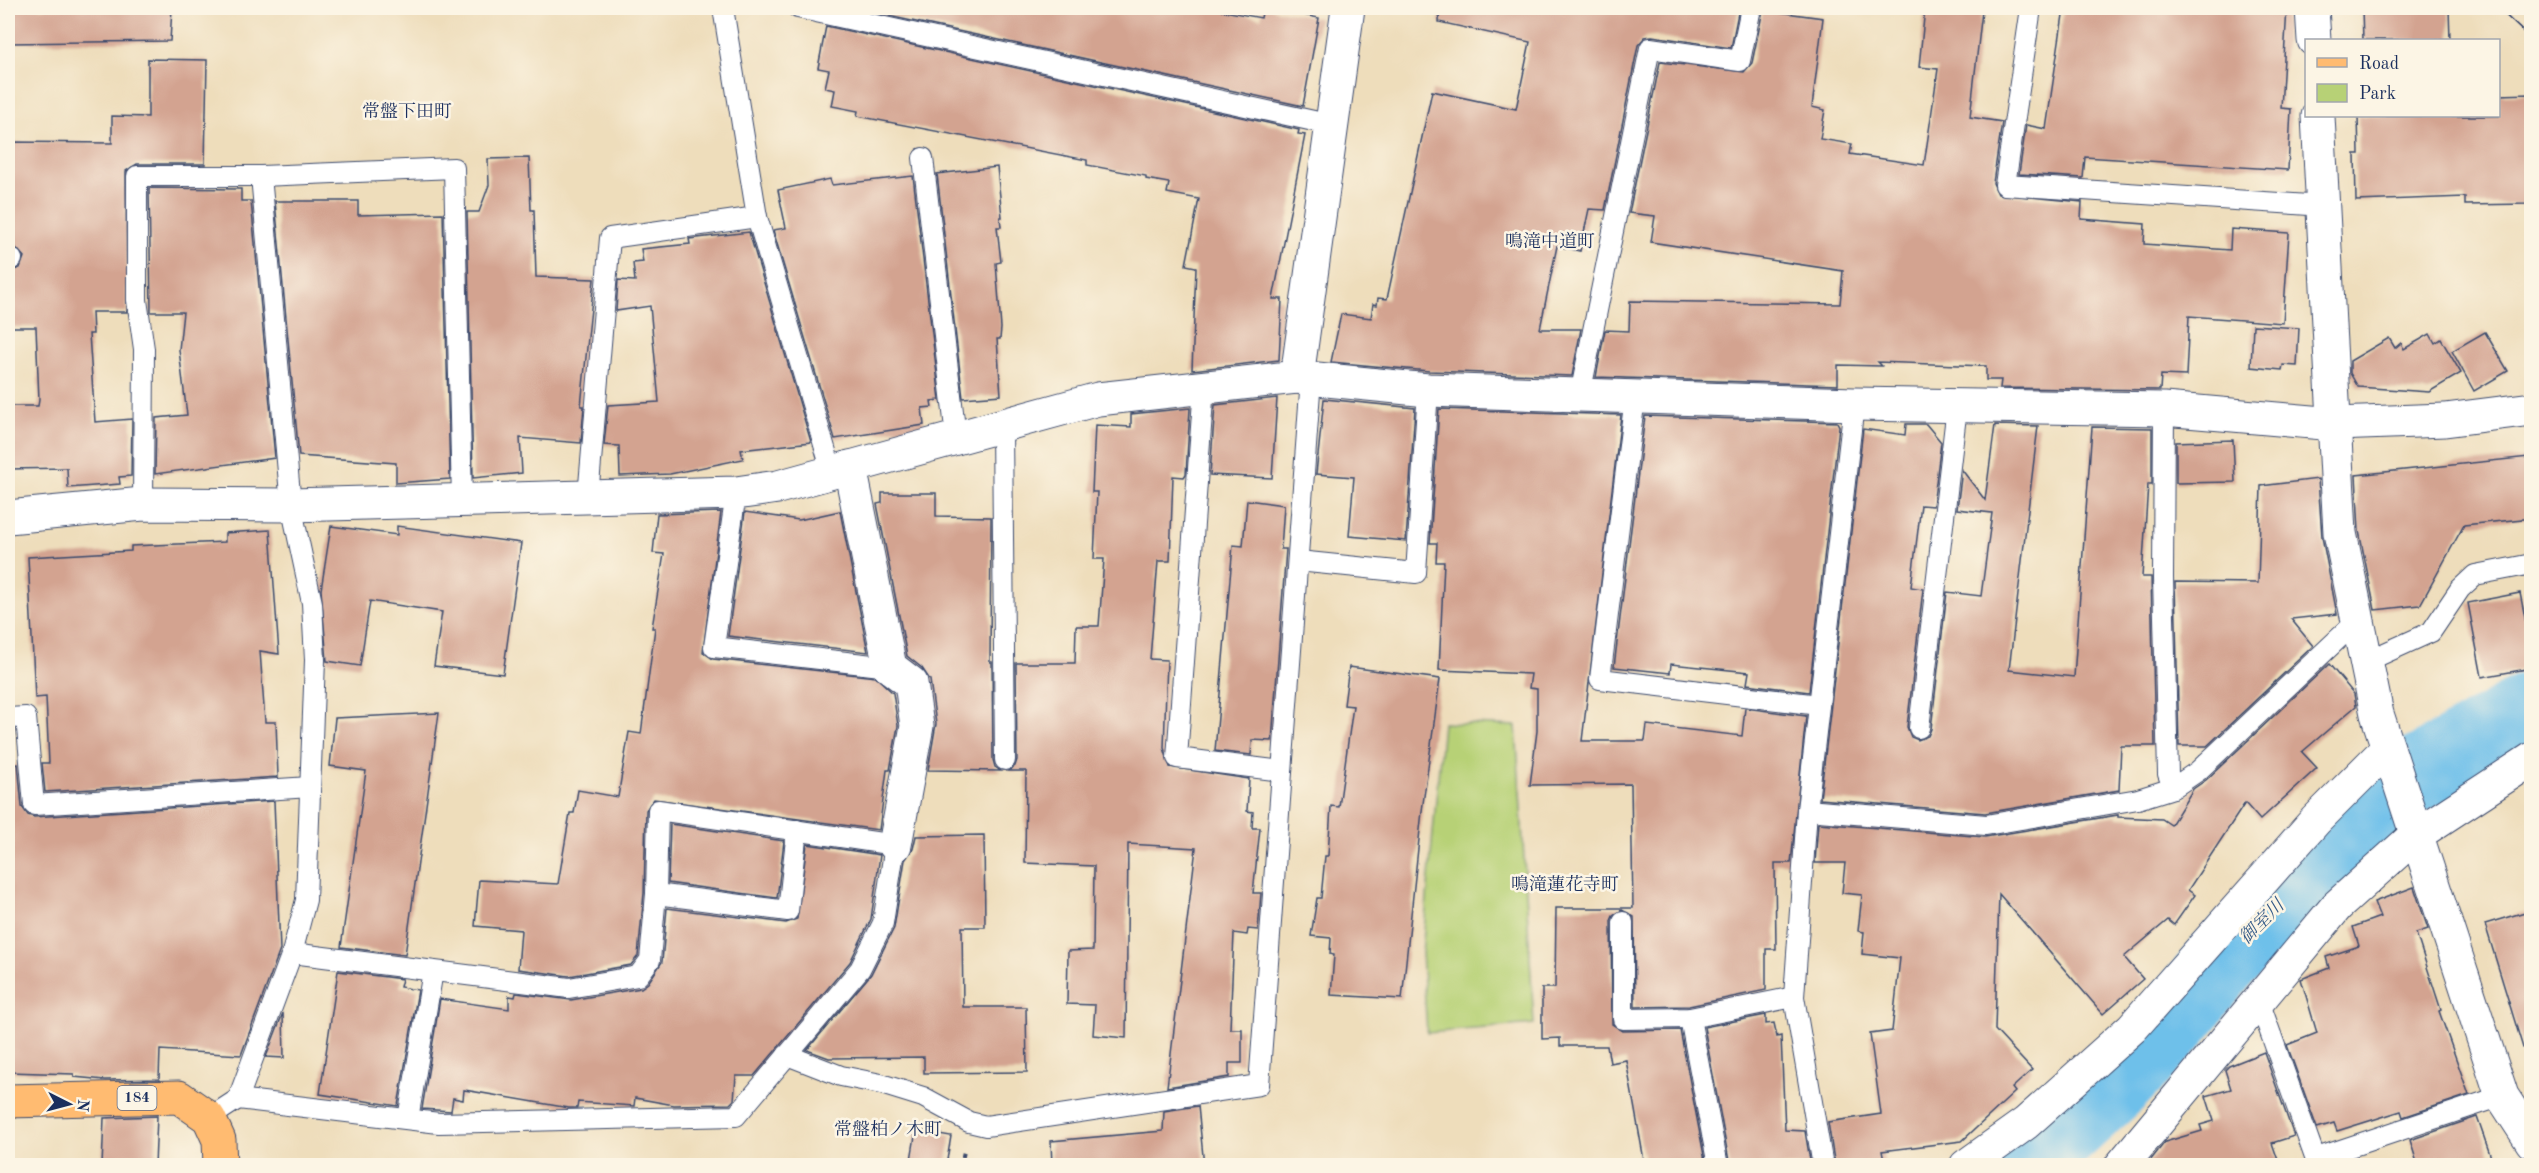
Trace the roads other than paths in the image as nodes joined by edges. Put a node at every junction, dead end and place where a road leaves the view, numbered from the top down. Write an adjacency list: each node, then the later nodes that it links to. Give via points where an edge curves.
1 (723, 8): 13 (lane)
2 (798, 8): 9 (lane)
3 (1348, 8): 9 (street)
4 (1751, 8): 17 (lane, via 1740,61 1650,48)
5 (2031, 8): 12 (lane, via 2006,185)
6 (2312, 8): 7 (street)
7 (2314, 39)
8 (2318, 117): 12 (street)
9 (1332, 125): 14 (street)
10 (923, 158): 25 (lane)
11 (261, 176): 29 (lane, via 454,168); 30 (lane, via 137,176 137,300 144,349); 31 (lane)
12 (2324, 206): 23 (street)
13 (758, 217): 26 (lane); 28 (lane, via 609,238)
14 (1304, 377): 15 (street); 16 (street); 33 (lane)
15 (1204, 386): 24 (street, via 1098,399); 44 (lane, via 1177,758)
16 (1428, 390): 17 (street); 33 (lane, via 1416,573)
17 (1580, 395): 18 (street)
18 (1635, 397): 19 (street); 38 (lane, via 1600,680)
19 (1854, 405): 20 (street); 38 (lane)
20 (1958, 407): 21 (street); 40 (lane)
21 (2164, 409): 23 (street); 46 (lane, via 2164,624 2168,774)
22 (2532, 410): 23 (street, via 2445,420)
23 (2335, 424): 35 (street, via 2340,532)
24 (1002, 425): 25 (street); 42 (lane)
25 (956, 438): 26 (street)
26 (841, 469): 27 (street, via 778,487); 37 (street)
27 (736, 493): 28 (street); 37 (lane, via 714,647)
28 (588, 497): 29 (street)
29 (462, 500): 31 (street)
30 (143, 504): 31 (street); 32 (street)
31 (291, 505): 45 (lane, via 312,603 315,660)
32 (8, 518)
33 (1298, 561): 44 (lane)
34 (2532, 564): 36 (lane, via 2475,575 2460,589 2432,632)
35 (2357, 621): 36 (street); 46 (lane, via 2198,771)
36 (2365, 662): 43 (street)
37 (890, 667): 50 (street, via 910,683 917,726)
38 (1819, 705): 47 (lane)
39 (8, 718): 45 (lane, via 26,717 34,805)
40 (1919, 728)
41 (2532, 759): 49 (street)
42 (1005, 760)
43 (2392, 760): 49 (street); 69 (street, via 2316,820 2132,1028 2026,1123)
44 (1282, 771): 58 (lane, via 1259,1085 987,1126 969,1122 923,1097 841,1076)
45 (310, 787): 53 (lane, via 306,900)
46 (2173, 788): 47 (lane, via 2138,799 1986,825)
47 (1807, 810): 55 (lane)
48 (797, 830): 50 (lane); 51 (lane, via 788,911); 51 (lane, via 658,810)
49 (2416, 835): 56 (street, via 2337,906); 59 (street)
50 (895, 844): 58 (lane, via 883,922 860,969)
51 (656, 894): 54 (lane, via 650,960 638,976 569,988)
52 (1623, 922): 57 (lane, via 1623,1019)
53 (292, 953): 54 (lane); 60 (lane)
54 (433, 971): 63 (lane)
55 (1794, 997): 57 (lane); 68 (lane)
56 (2259, 1001): 65 (lane); 70 (street)
57 (1690, 1018): 67 (lane)
58 (787, 1055): 63 (lane, via 736,1116 439,1123)
59 (2502, 1096): 64 (street); 65 (lane)
60 (238, 1099): 62 (lane); 63 (lane)
61 (8, 1101): 62 (main road, 184, via 178,1097)
62 (209, 1118): 66 (main road, via 219,1140)
63 (408, 1119)
64 (2532, 1142)
65 (2318, 1162)
66 (220, 1166)
67 (1718, 1166)
68 (1823, 1166)
69 (1966, 1166)
70 (2121, 1166)

